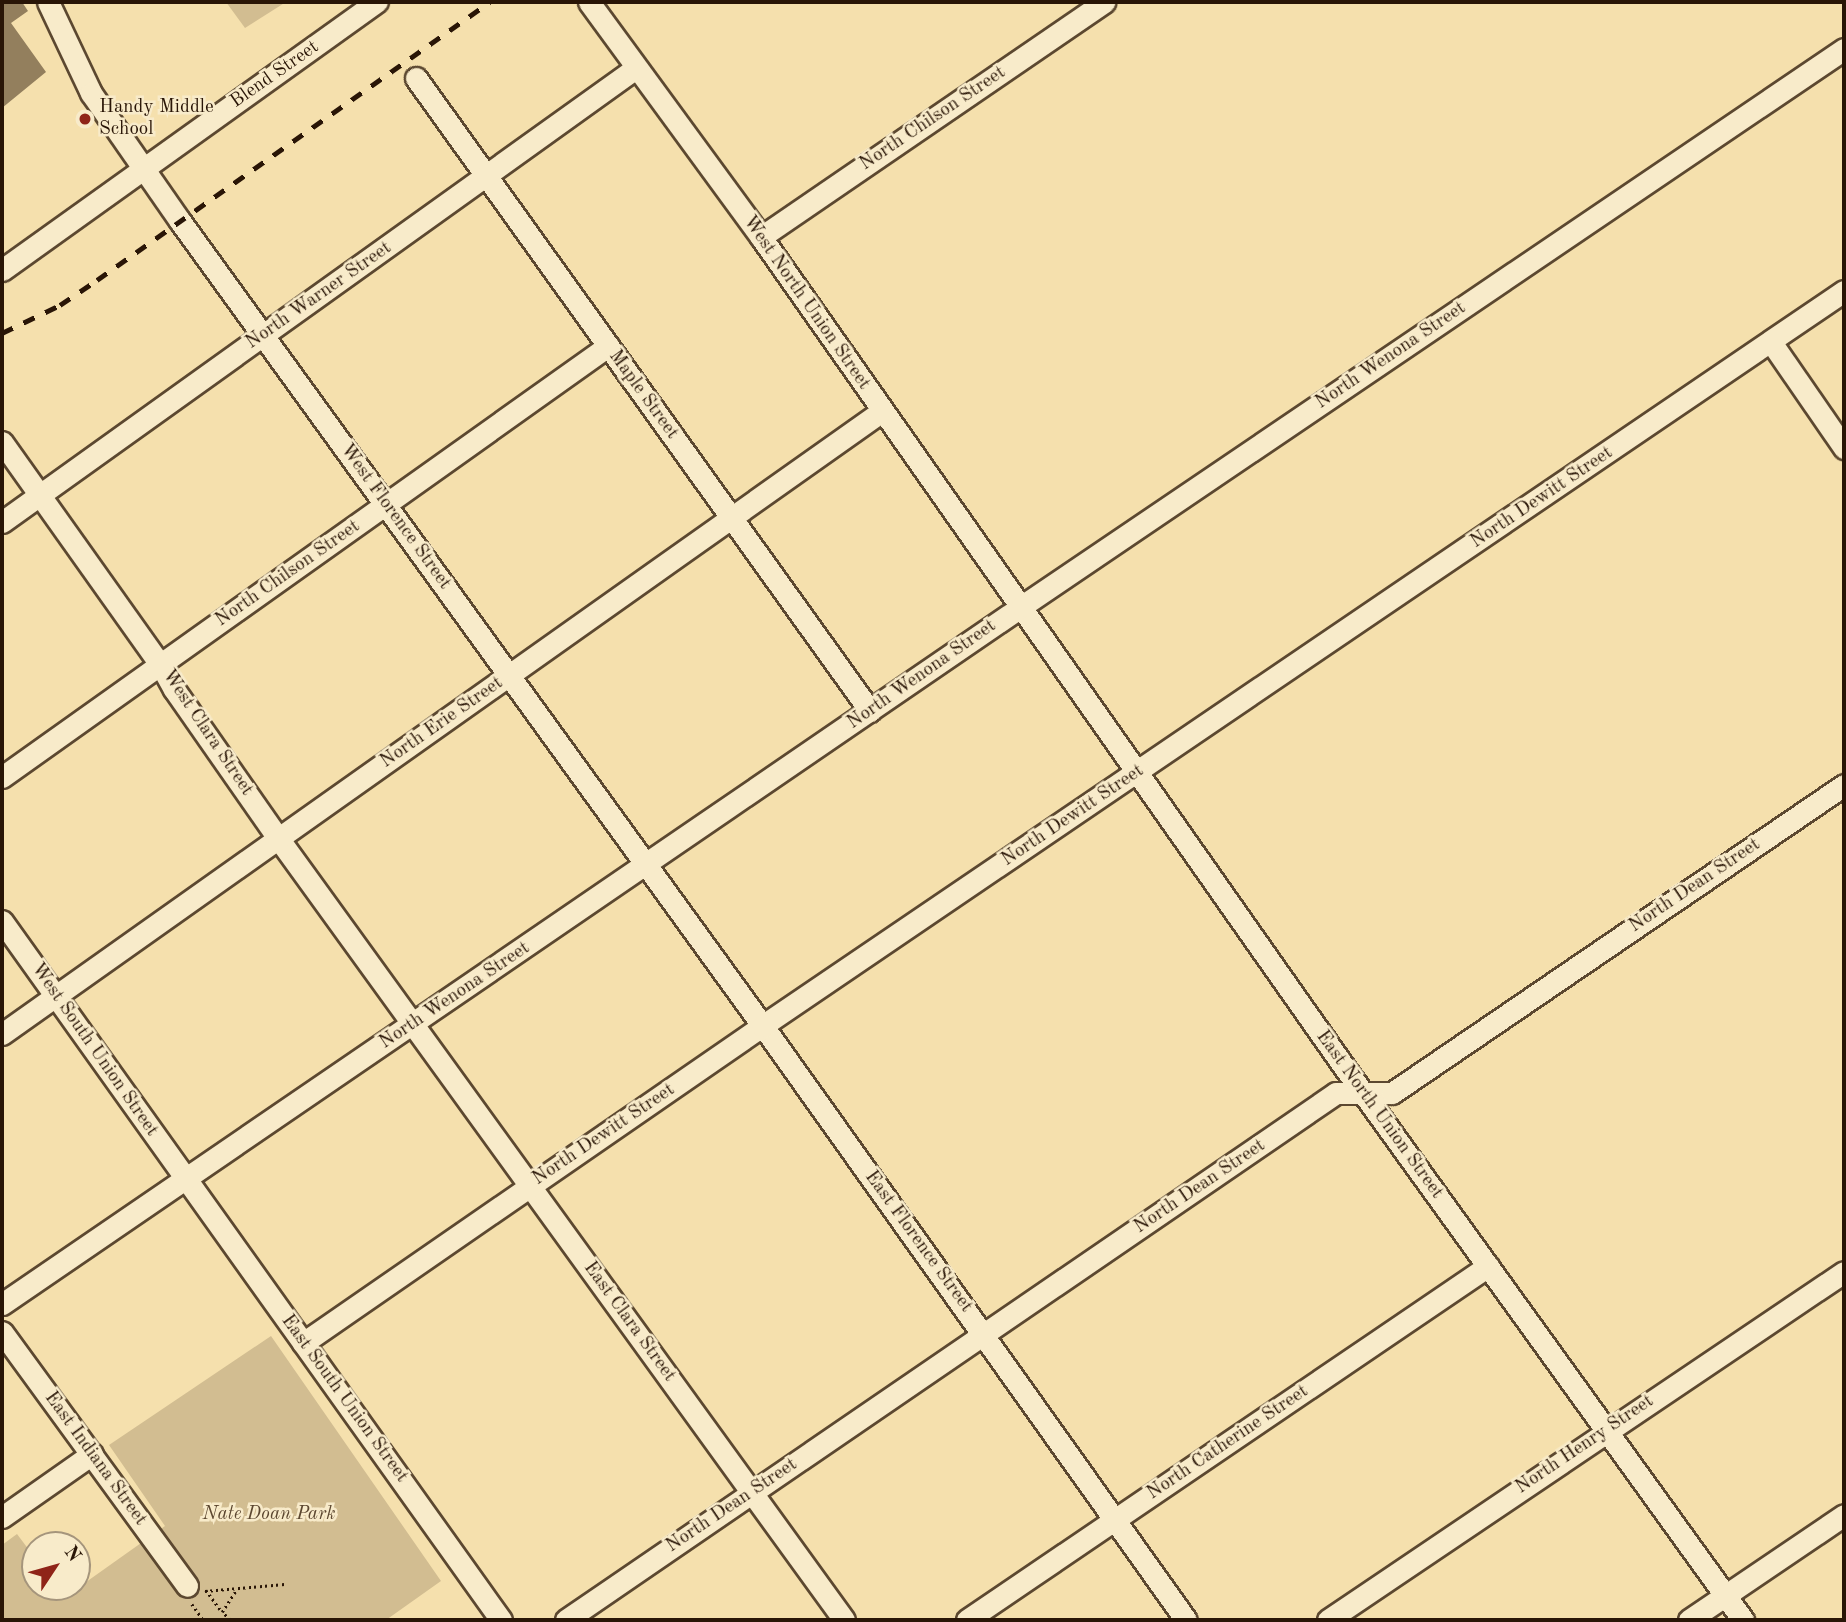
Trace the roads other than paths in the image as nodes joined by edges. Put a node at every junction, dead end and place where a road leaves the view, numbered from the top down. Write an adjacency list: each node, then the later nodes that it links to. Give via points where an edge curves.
1 (48, 2): 8 (street, West Florence Street, via 91,93)
2 (377, 2): 8 (street, Blend Street)
3 (589, 2): 6 (street, West North Union Street)
4 (1104, 2): 10 (street, North Chilson Street)
5 (1844, 49): 23 (street, North Wenona Street)
6 (636, 68): 9 (street, North Warner Street); 10 (street, West North Union Street)
7 (416, 78): 9 (street, Maple Street)
8 (143, 168): 11 (street, Blend Street); 13 (street, West Florence Street)
9 (487, 176): 13 (street, North Warner Street); 15 (street, Maple Street)
10 (761, 237): 16 (street, West North Union Street)
11 (2, 270)
12 (1844, 291): 14 (street, North Dewitt Street)
13 (263, 336): 19 (street, North Warner Street); 20 (street, West Florence Street)
14 (1771, 342): 18 (street); 27 (street, North Dewitt Street)
15 (608, 346): 20 (street, North Chilson Street); 21 (street, Maple Street)
16 (882, 411): 21 (street, North Erie Street); 23 (street, West North Union Street)
17 (2, 442): 19 (street, West Clara Street)
18 (1844, 448)
19 (40, 495): 22 (street, North Warner Street); 24 (street, West Clara Street)
20 (387, 504): 24 (street, North Chilson Street); 25 (street, West Florence Street)
21 (731, 517): 25 (street, North Erie Street); 26 (street, Maple Street)
22 (2, 522)
23 (1022, 606): 26 (street, North Wenona Street); 27 (street, East North Union Street)
24 (160, 664): 28 (street, North Chilson Street); 30 (street, West Clara Street)
25 (508, 677): 30 (street, North Erie Street); 31 (street, West Florence Street)
26 (870, 711): 31 (street, North Wenona Street)
27 (1137, 774): 35 (street, North Dewitt Street); 37 (street, East North Union Street)
28 (2, 777)
29 (1844, 785): 37 (street, North Dean Street, via 1392,1093)
30 (278, 838): 33 (street, North Erie Street); 34 (street, West Clara Street)
31 (645, 867): 34 (street, North Wenona Street); 35 (street, East Florence Street)
32 (2, 921): 33 (street, West South Union Street)
33 (55, 996): 36 (street, North Erie Street); 38 (street, West South Union Street)
34 (414, 1024): 38 (street, North Wenona Street); 39 (street, East Clara Street)
35 (762, 1026): 39 (street, North Dewitt Street); 44 (street, East Florence Street)
36 (2, 1034)
37 (1363, 1094): 40 (street, East North Union Street); 44 (street, North Dean Street, via 1336,1093)
38 (186, 1180): 42 (street, North Wenona Street); 45 (street, East South Union Street)
39 (531, 1185): 45 (street, North Dewitt Street); 48 (street, East Clara Street)
40 (1488, 1266): 46 (street, East North Union Street); 51 (street, North Catherine Street)
41 (1844, 1272): 46 (street, North Henry Street)
42 (2, 1304)
43 (2, 1332): 47 (street, East Indiana Street)
44 (983, 1334): 48 (street, North Dean Street); 51 (street, East Florence Street)
45 (303, 1343): 54 (street, East South Union Street)
46 (1604, 1431): 53 (street, East North Union Street); 59 (street, North Henry Street)
47 (92, 1454): 50 (street); 52 (street, East Indiana Street)
48 (751, 1493): 55 (street, North Dean Street); 56 (street, East Clara Street)
49 (1844, 1516): 53 (street)
50 (2, 1517)
51 (1115, 1520): 57 (street, North Catherine Street); 58 (street, East Florence Street)
52 (195, 1592)
53 (1725, 1596): 60 (street); 61 (street, East North Union Street)
54 (501, 1620)
55 (566, 1620)
56 (844, 1620)
57 (967, 1620)
58 (1186, 1620)
59 (1328, 1620)
60 (1689, 1620)
61 (1742, 1620)

